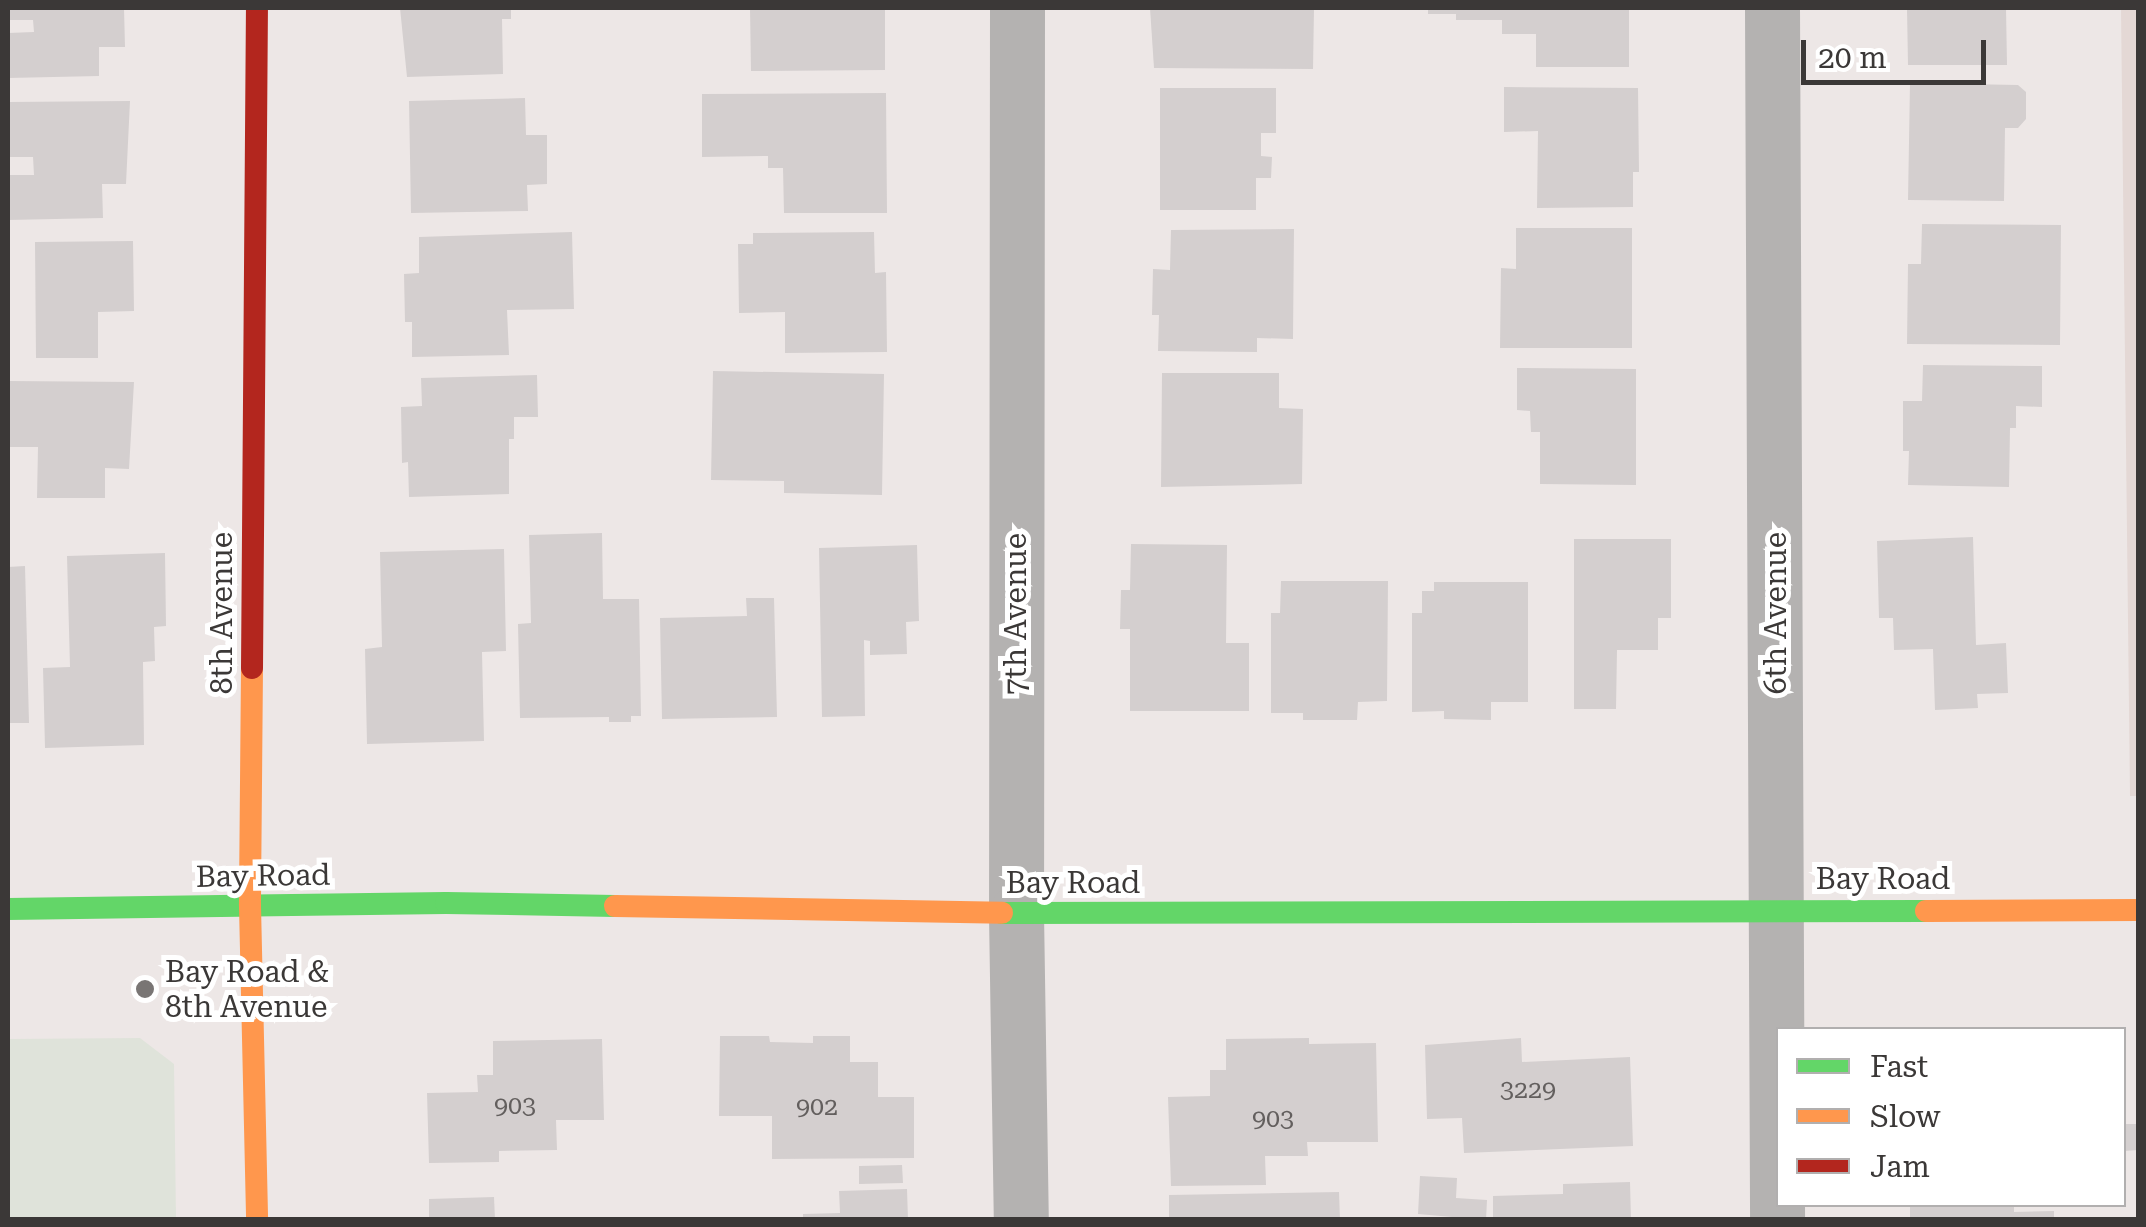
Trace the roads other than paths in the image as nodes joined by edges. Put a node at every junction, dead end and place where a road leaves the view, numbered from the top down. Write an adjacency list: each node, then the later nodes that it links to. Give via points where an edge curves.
1 (256, 8): 4 (street, 8th Avenue)
2 (1017, 8): 8 (street, 7th Avenue)
3 (1772, 8): 6 (street, 6th Avenue)
4 (250, 906): 5 (street, Bay Road); 8 (street, Bay Road); 10 (street, 8th Avenue)
5 (8, 908)
6 (1778, 908): 7 (street, Bay Road); 8 (street, Bay Road); 9 (street, 6th Avenue)
7 (2138, 910)
8 (1016, 913): 11 (street, 7th Avenue)
9 (1778, 1027)
10 (257, 1220)
11 (1020, 1220)

